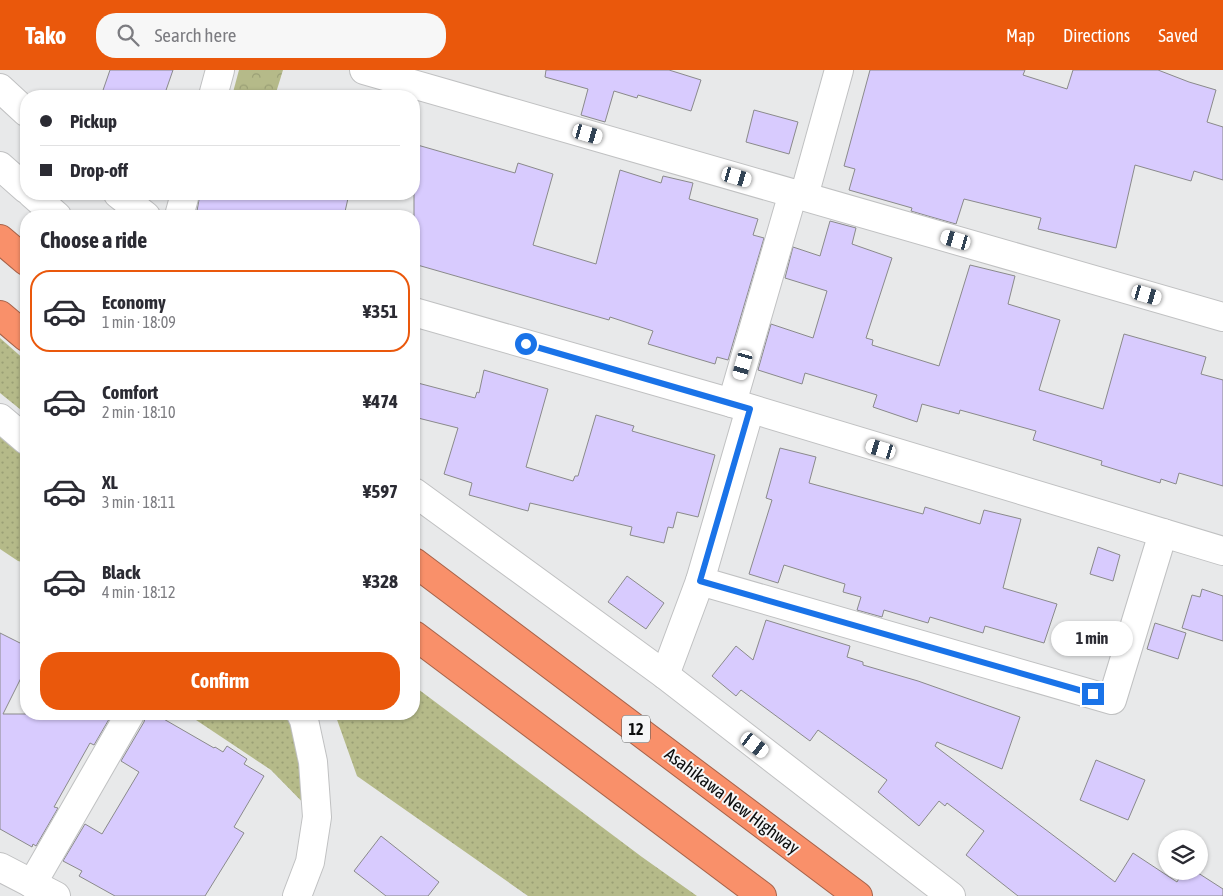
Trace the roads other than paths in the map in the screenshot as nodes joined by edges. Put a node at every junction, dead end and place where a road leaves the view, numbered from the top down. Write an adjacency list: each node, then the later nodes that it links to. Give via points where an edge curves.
1 (220, 70): 5 (street)
2 (364, 70): 9 (street)
3 (839, 70): 9 (street)
4 (0, 88): 6 (street)
5 (215, 90)
6 (20, 106)
7 (0, 166): 8 (street)
8 (20, 184)
9 (799, 195): 18 (street); 20 (street)
10 (39, 200): 12 (street)
11 (126, 200): 13 (street)
12 (50, 210)
13 (138, 210)
14 (0, 239): 15 (highway)
15 (20, 256)
16 (420, 314): 20 (street)
17 (0, 315): 19 (highway)
18 (1223, 317)
19 (20, 332)
20 (741, 406): 24 (street); 27 (street)
21 (0, 418): 22 (street)
22 (20, 435)
23 (420, 496): 29 (street)
24 (1163, 533): 25 (street); 27 (street, via 1112,700)
25 (1223, 551)
26 (420, 567): 37 (highway, Asahikawa New Highway / 12)
27 (700, 581): 29 (street)
28 (420, 639): 36 (highway)
29 (665, 675): 38 (street)
30 (127, 720): 33 (street)
31 (304, 720): 35 (street, via 317,817 310,862)
32 (0, 866): 33 (street)
33 (32, 884): 34 (street)
34 (56, 896)
35 (297, 896)
36 (762, 896)
37 (858, 896)
38 (951, 896)

